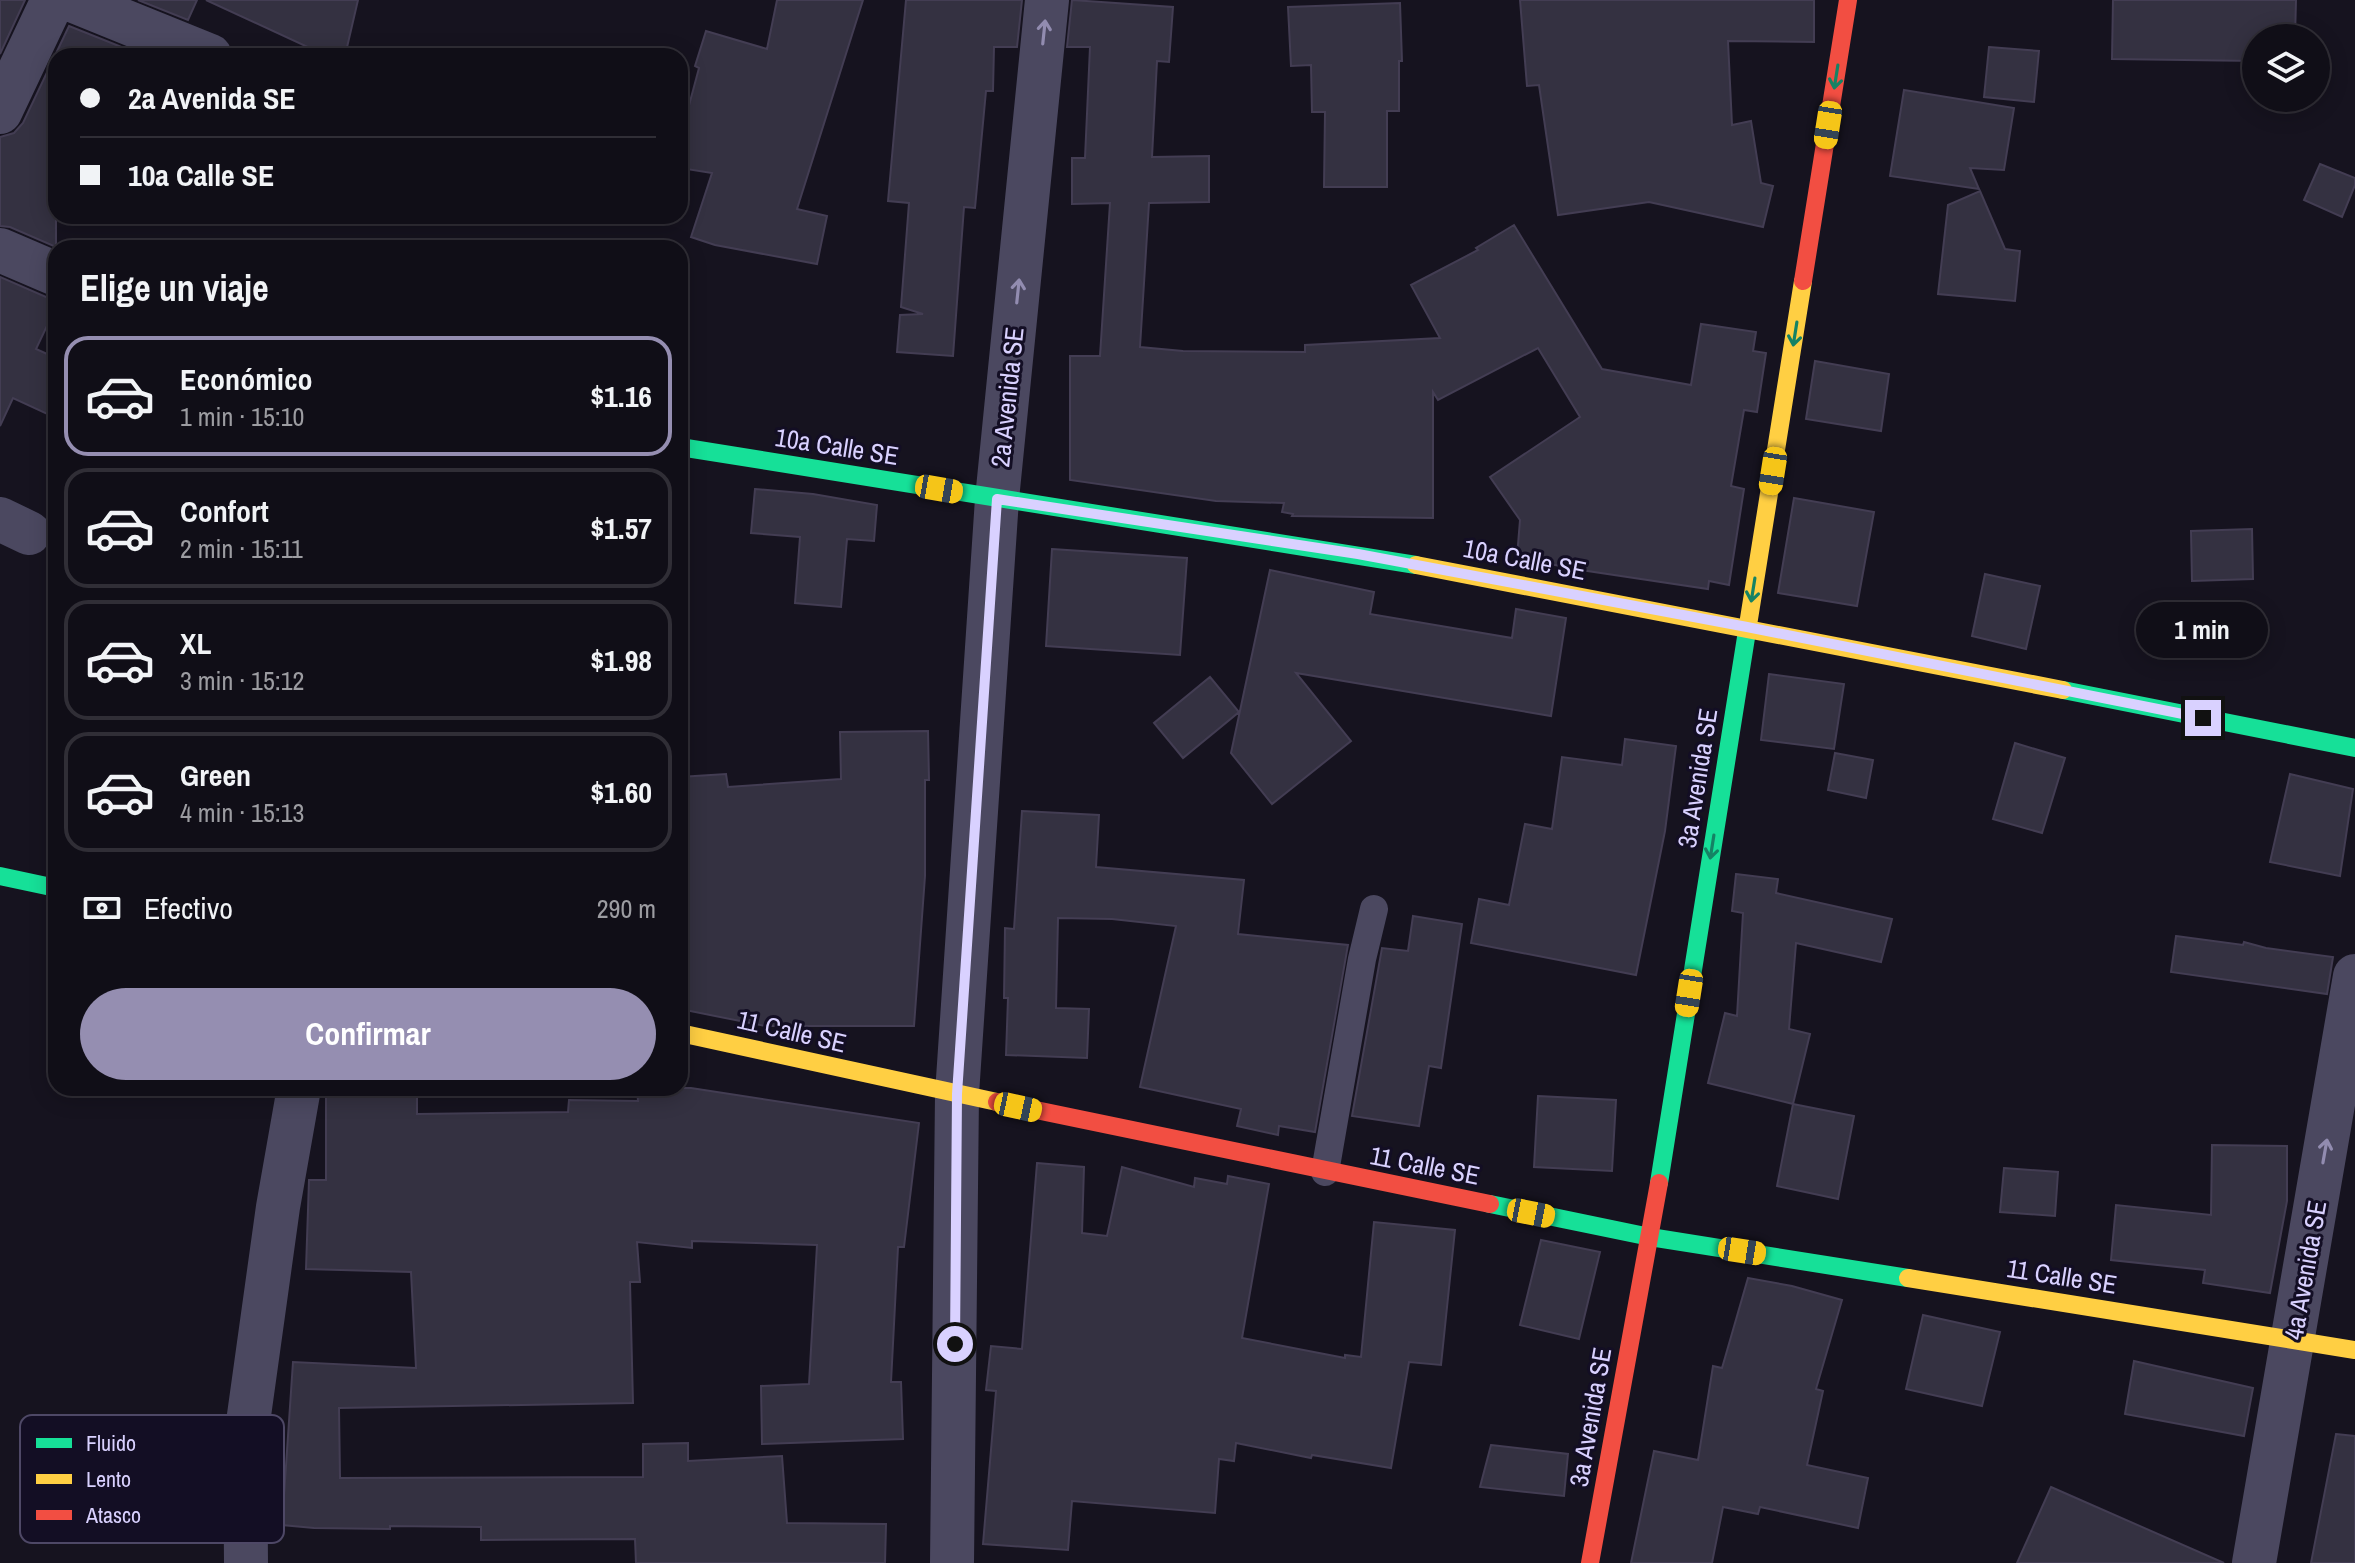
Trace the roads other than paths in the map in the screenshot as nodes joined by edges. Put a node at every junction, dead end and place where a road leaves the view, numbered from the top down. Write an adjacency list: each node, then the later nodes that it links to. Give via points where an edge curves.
1 (53, 0): 6 (street)
2 (72, 0): 5 (street)
3 (1047, 0): 10 (street, 2a Avenida SE, one-way to 3)
4 (1848, 0): 11 (street, 3a Avenida SE, one-way to 11)
5 (190, 48)
6 (0, 112)
7 (0, 250): 8 (street)
8 (48, 271)
9 (688, 448): 10 (street, 10a Calle SE)
10 (997, 499): 11 (street, 10a Calle SE, via 1358,554); 18 (street, 2a Avenida SE)
11 (1747, 627): 12 (street, 10a Calle SE); 21 (street, 3a Avenida SE, one-way to 21)
12 (2355, 748)
13 (0, 876): 14 (street)
14 (48, 886)
15 (1374, 909): 20 (lane)
16 (2355, 976): 22 (street, 4a Avenida SE, one-way to 16)
17 (688, 1035): 18 (street, 11 Calle SE)
18 (957, 1094): 20 (street, 11 Calle SE); 27 (street, 2a Avenida SE)
19 (298, 1096): 24 (street)
20 (1325, 1172): 21 (street, 11 Calle SE)
21 (1650, 1237): 22 (street, 11 Calle SE); 28 (street, 3a Avenida SE)
22 (2294, 1339): 23 (street, 11 Calle SE); 29 (street, 4a Avenida SE)
23 (2355, 1350)
24 (249, 1415)
25 (246, 1543): 26 (street)
26 (246, 1563)
27 (952, 1563)
28 (1590, 1563)
29 (2254, 1563)

